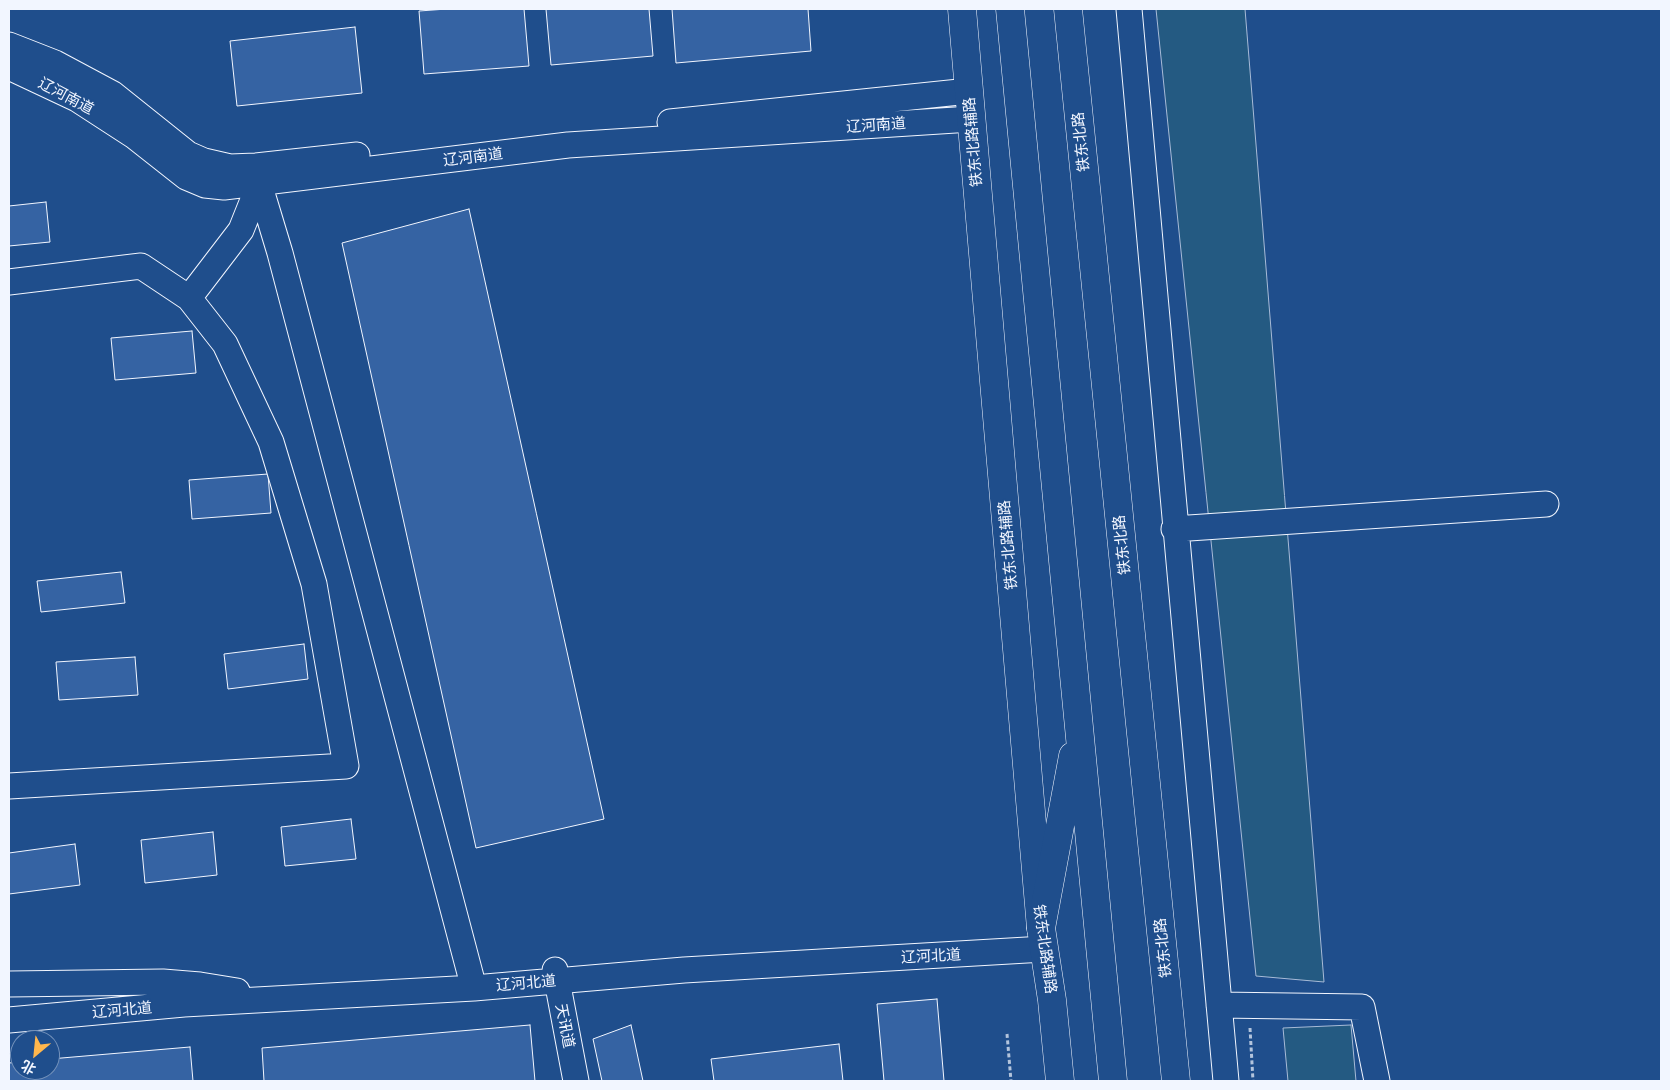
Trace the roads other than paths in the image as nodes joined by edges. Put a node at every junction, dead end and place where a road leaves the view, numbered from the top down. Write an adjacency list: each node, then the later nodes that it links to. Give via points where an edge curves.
1 (962, 9): 7 (main road, 铁东北路辅路)
2 (1010, 9): 14 (main road)
3 (1068, 9): 25 (main road, 铁东北路)
4 (1129, 9): 13 (street)
5 (9, 45): 9 (street, 辽河南道, via 55,63 113,94 188,154 204,162)
6 (9, 67): 9 (street, 辽河南道, via 76,100 134,136 186,177 205,185 224,187)
7 (969, 91): 8 (main road, 铁东北路辅路); 9 (street, 辽河南道)
8 (971, 119): 9 (street, 辽河南道, via 568,145); 16 (main road, 铁东北路辅路)
9 (258, 175): 11 (street, via 241,230); 17 (street)
10 (9, 282): 11 (street, via 141,266)
11 (189, 298): 15 (street, via 225,344 271,442 314,584 346,766)
12 (1546, 504): 13 (street)
13 (1174, 529): 20 (street)
14 (1079, 725): 16 (main road); 24 (main road)
15 (9, 786)
16 (1043, 938): 18 (street, 辽河北道); 23 (main road, 铁东北路辅路)
17 (471, 976): 18 (street, 辽河北道); 19 (street, 辽河北道, via 239,991 163,982)
18 (556, 976): 21 (street, 辽河北道, via 474,988 194,1004); 22 (street, 天讯道)
19 (9, 984)
20 (1218, 1005): 26 (street); 27 (street, via 1362,1007)
21 (9, 1020)
22 (576, 1081)
23 (1060, 1081)
24 (1113, 1081)
25 (1176, 1081)
26 (1226, 1081)
27 (1377, 1081)

